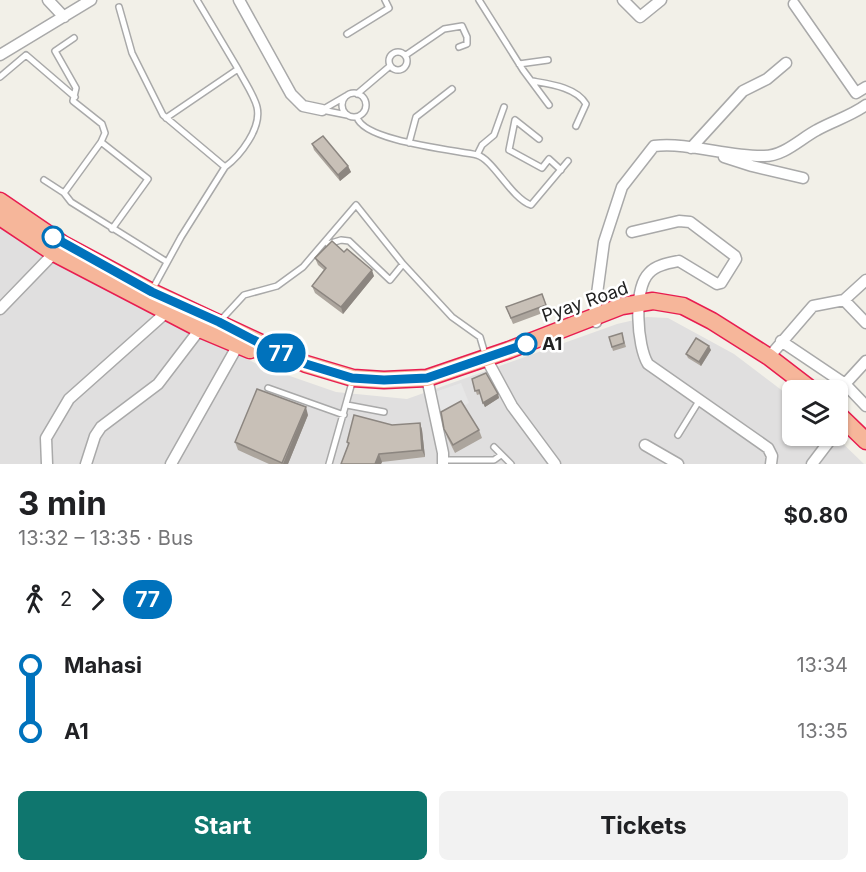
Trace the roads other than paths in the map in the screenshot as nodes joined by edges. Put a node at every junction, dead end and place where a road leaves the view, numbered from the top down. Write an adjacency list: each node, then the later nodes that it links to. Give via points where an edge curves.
1 (48, 0): 11 (street)
2 (91, 0): 11 (street)
3 (197, 0): 21 (lane)
4 (239, 0): 32 (street, via 291,94 303,106)
5 (385, 0): 12 (lane, via 389,8)
6 (479, 0): 19 (lane)
7 (624, 0): 8 (street, via 640,17)
8 (661, 0)
9 (794, 4): 24 (street, via 856,93)
10 (119, 7): 35 (lane, via 132,53)
11 (64, 17): 15 (street)
12 (347, 34)
13 (75, 38): 28 (lane, via 55,51 76,88)
14 (459, 46): 16 (lane, via 467,44 462,26 444,29)
15 (0, 55)
16 (406, 55): 20 (lane, via 393,53); 20 (lane, via 404,69 397,71)
17 (548, 60): 19 (lane)
18 (786, 63): 40 (street, via 767,79 743,91)
19 (519, 64): 23 (lane)
20 (390, 66): 26 (lane)
21 (238, 69): 35 (lane); 44 (lane, via 258,108 256,125 234,160)
22 (0, 77): 28 (lane, via 26,55)
23 (531, 81): 29 (lane); 36 (lane, via 560,86 583,99 586,104)
24 (866, 87)
25 (452, 89): 39 (lane, via 416,117)
26 (357, 94): 27 (lane); 34 (lane, via 366,103 364,112)
27 (348, 96): 32 (lane); 33 (lane, via 343,103)
28 (75, 97): 38 (lane, via 73,101 102,124 105,133)
29 (549, 105)
30 (866, 105): 41 (street, via 786,150 765,156)
31 (504, 107): 42 (lane, via 494,135)
32 (322, 110): 33 (lane)
33 (348, 115): 34 (lane)
34 (357, 117): 39 (lane, via 370,130)
35 (166, 118): 44 (lane)
36 (576, 126)
37 (539, 139): 45 (lane, via 515,120 509,150 542,168 549,159)
38 (101, 142): 48 (lane); 51 (lane, via 148,178)
39 (409, 143): 42 (lane)
40 (691, 148): 41 (street); 63 (street, via 654,146 622,187 604,242)
41 (710, 152): 46 (street)
42 (477, 155): 45 (lane, via 520,199 531,205)
43 (568, 161): 45 (lane)
44 (225, 167): 55 (lane)
45 (561, 170)
46 (803, 178)
47 (45, 180): 48 (lane)
48 (64, 193): 51 (lane)
49 (0, 201): 54 (highway, Pyay Road)
50 (0, 217): 54 (highway, Pyay Road)
51 (112, 229): 55 (lane)
52 (632, 232): 60 (street, via 690,222 736,259 717,284 679,261 664,264 645,278)
53 (321, 248): 56 (lane, via 340,240 349,241 390,280); 56 (lane, via 356,205); 64 (lane, via 278,286 244,295)
54 (58, 249): 58 (highway, Pyay Road); 61 (highway, Pyay Road); 62 (street)
55 (167, 262): 58 (lane)
56 (403, 264): 71 (lane, via 452,317 480,337)
57 (866, 280): 59 (street)
58 (152, 292): 61 (highway, Pyay Road)
59 (844, 300): 65 (street); 67 (street, via 813,306)
60 (639, 307): 63 (highway, Pyay Road, via 622,306); 69 (highway, Pyay Road, via 667,302 682,306); 72 (highway, Pyay Road, via 679,314); 80 (street, via 639,336 648,364)
61 (171, 308): 64 (highway, Pyay Road); 66 (highway, Pyay Road); 96 (street, via 69,399 46,438)
62 (0, 309)
63 (596, 320): 71 (highway, Pyay Road, via 509,350)
64 (219, 322): 76 (highway, Pyay Road, via 306,364 352,378)
65 (866, 323)
66 (200, 329): 68 (highway, Pyay Road); 97 (street, via 158,384 101,427)
67 (782, 341): 69 (street); 74 (street)
68 (238, 345): 77 (highway, Pyay Road); 95 (street)
69 (769, 357): 73 (highway, Pyay Road)
70 (866, 361): 75 (street)
71 (488, 362): 76 (highway, Pyay Road); 100 (street, via 512,406)
72 (786, 380)
73 (799, 380)
74 (838, 380)
75 (848, 380)
76 (427, 383): 77 (highway, Pyay Road, via 384,388); 94 (street)
77 (351, 386): 81 (lane)
78 (268, 388): 84 (lane)
79 (848, 388): 82 (street)
80 (700, 400): 86 (lane); 102 (street, via 768,448)
81 (347, 405): 83 (lane); 84 (lane)
82 (866, 406)
83 (384, 412)
84 (344, 415): 98 (lane)
85 (848, 431): 88 (highway)
86 (678, 435)
87 (848, 435): 92 (highway)
88 (866, 441)
89 (645, 445): 101 (street)
90 (825, 446): 103 (street)
91 (494, 447): 93 (lane)
92 (866, 453)
93 (501, 455): 94 (lane, via 494,460); 99 (lane)
94 (443, 462)
95 (172, 463)
96 (47, 464)
97 (86, 464)
98 (329, 464)
99 (511, 464)
100 (555, 464)
101 (678, 464)
102 (771, 464)
103 (813, 464)

